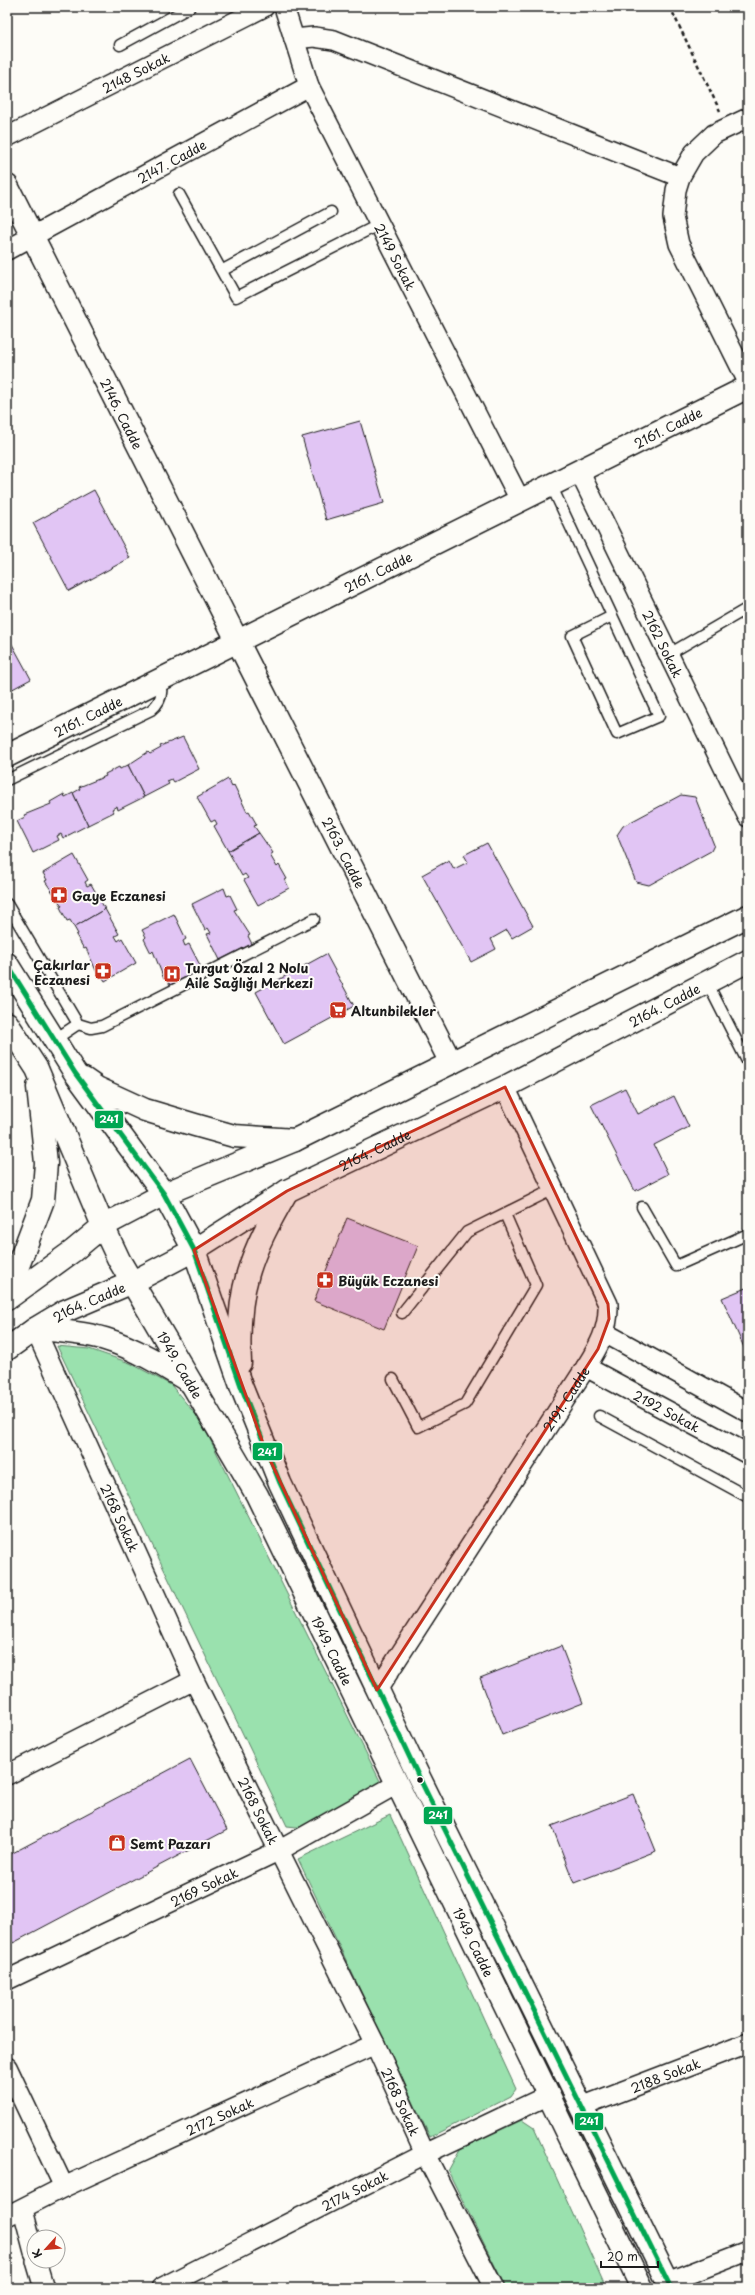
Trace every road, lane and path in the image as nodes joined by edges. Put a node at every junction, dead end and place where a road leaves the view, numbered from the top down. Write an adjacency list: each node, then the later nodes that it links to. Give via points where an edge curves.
1 (190, 7): 6 (lane)
2 (264, 7): 10 (street, 2148 Sokak)
3 (284, 7): 5 (street, 2149 Sokak)
4 (670, 7): 9 (path)
5 (294, 39): 7 (street, 2149 Sokak); 11 (street, via 314,37 334,40)
6 (120, 45)
7 (309, 86): 15 (street, 2149 Sokak); 16 (street, 2147. Cadde)
8 (748, 118): 9 (street)
9 (728, 128): 11 (street, via 703,143)
10 (7, 137)
11 (680, 177): 19 (street, via 674,197 673,217 679,244)
12 (7, 186): 16 (street, 2146. Cadde)
13 (179, 194): 18 (lane)
14 (332, 212): 18 (lane)
15 (380, 224): 18 (lane, via 236,297); 23 (street, 2149 Sokak)
16 (33, 237): 17 (street, 2147. Cadde); 26 (street, 2146. Cadde)
17 (7, 250)
18 (223, 270)
19 (748, 382)
20 (748, 387): 21 (street, 2161. Cadde)
21 (579, 471): 22 (street, 2161. Cadde); 27 (street, 2162 Sokak)
22 (551, 485): 23 (street, 2161. Cadde); 25 (lane)
23 (520, 500): 26 (street, 2161. Cadde)
24 (748, 608): 27 (lane)
25 (612, 616): 25 (lane, via 659,716 617,734 572,636)
26 (237, 642): 28 (street, 2161. Cadde); 41 (street, 2163. Cadde)
27 (670, 654): 31 (street, 2162 Sokak)
28 (159, 680): 29 (street, 2161. Cadde); 30 (lane, via 162,694 157,706 152,710)
29 (7, 756)
30 (7, 780)
31 (748, 817)
32 (7, 904): 39 (lane)
33 (748, 916): 41 (street)
34 (314, 919): 39 (lane, via 102,1026 91,1028)
35 (748, 961): 37 (street, 2164. Cadde)
36 (7, 964): 40 (street, 1949. Cadde)
37 (707, 982): 42 (lane); 45 (street, 2164. Cadde)
38 (7, 1023): 43 (street, 1949. Cadde)
39 (78, 1024): 40 (lane)
40 (54, 1040): 44 (street, 1949. Cadde)
41 (451, 1063): 46 (street)
42 (748, 1064)
43 (37, 1069): 52 (street, 1949. Cadde); 56 (street, via 46,1162 43,1200)
44 (75, 1073): 46 (street, via 97,1088 145,1110 234,1136); 49 (street, 1949. Cadde)
45 (505, 1087): 47 (street, 2191. Cadde); 48 (street, 2164. Cadde)
46 (295, 1140): 49 (street)
47 (554, 1189): 51 (lane); 60 (street, 2191. Cadde, via 608,1304 609,1318)
48 (287, 1191): 54 (street, 2164. Cadde); 65 (street, via 267,1226 245,1278 239,1328)
49 (164, 1194): 52 (street); 54 (street, 1949. Cadde)
50 (642, 1207): 53 (lane, via 676,1266)
51 (505, 1214): 58 (lane, via 467,1232); 63 (lane, via 536,1285 466,1404 418,1427)
52 (103, 1226): 55 (street, 1949. Cadde); 57 (street)
53 (748, 1234)
54 (194, 1250): 55 (street, 2164. Cadde); 65 (street, 1949. Cadde)
55 (133, 1282): 59 (street, 2164. Cadde, via 98,1296); 64 (street, 1949. Cadde)
56 (7, 1295)
57 (7, 1299)
58 (402, 1313)
59 (35, 1329): 61 (street, 2164. Cadde); 64 (street, via 105,1339 164,1366); 70 (street, 2168 Sokak)
60 (605, 1333): 62 (street, 2191. Cadde); 66 (street)
61 (7, 1349)
62 (586, 1367): 68 (street, 2192 Sokak); 71 (street, 2191. Cadde)
63 (393, 1379)
64 (194, 1384): 73 (street, 1949. Cadde, via 257,1495)
65 (241, 1386): 71 (street, 1949. Cadde, via 280,1483)
66 (748, 1412)
67 (599, 1416): 69 (lane)
68 (748, 1454)
69 (748, 1497)
70 (194, 1680): 72 (street); 74 (street, 2168 Sokak)
71 (377, 1690): 80 (street, 1949. Cadde)
72 (7, 1775)
73 (397, 1784): 74 (street, 2169 Sokak); 79 (street, 1949. Cadde)
74 (280, 1850): 75 (street, 2169 Sokak); 77 (street, 2168 Sokak)
75 (7, 1980)
76 (748, 2043): 80 (street, 2188 Sokak)
77 (375, 2044): 81 (street, 2168 Sokak); 82 (street, 2172 Sokak)
78 (7, 2067): 82 (street)
79 (549, 2095): 81 (street, 2174 Sokak); 91 (street, 1949. Cadde)
80 (581, 2107): 87 (street, 1949. Cadde)
81 (425, 2154): 89 (street, 2174 Sokak); 90 (street, 2168 Sokak)
82 (64, 2187): 83 (street, 2172 Sokak)
83 (15, 2213): 84 (street)
84 (26, 2236)
85 (748, 2251): 87 (street)
86 (38, 2269): 88 (street)
87 (669, 2285)
88 (44, 2288)
89 (161, 2288)
90 (494, 2288)
91 (642, 2288)

